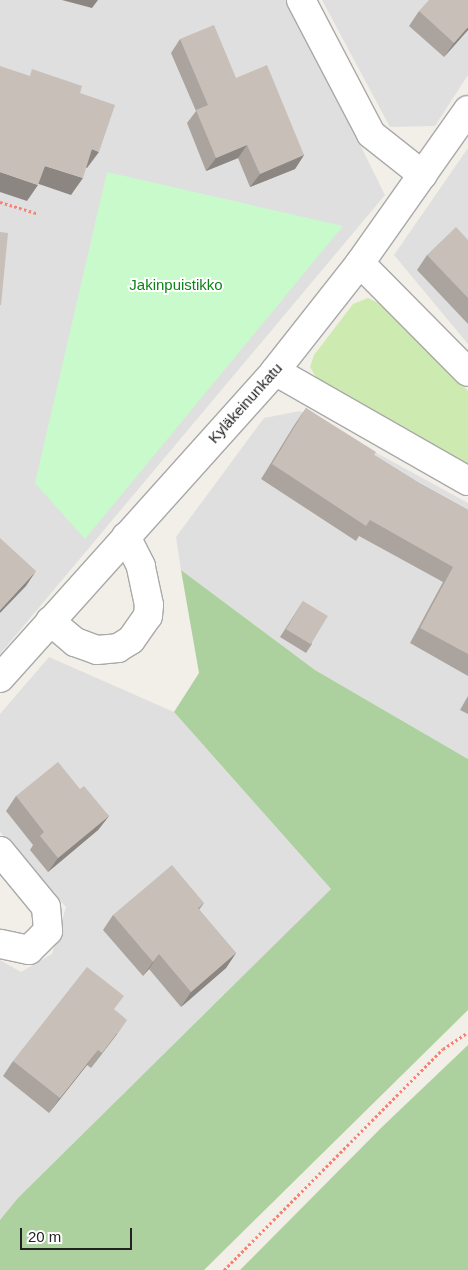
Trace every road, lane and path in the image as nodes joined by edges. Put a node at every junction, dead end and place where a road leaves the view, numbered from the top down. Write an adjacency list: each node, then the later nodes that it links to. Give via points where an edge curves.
1 (301, 0): 3 (street, via 371,134)
2 (468, 110): 3 (street, Kyläkeinunkatu)
3 (423, 175): 6 (street, Kyläkeinunkatu)
4 (0, 202): 5 (path)
5 (36, 212)
6 (360, 263): 7 (street, Kyläkeinunkatu); 8 (street)
7 (275, 372): 9 (street); 10 (street, Kyläkeinunkatu)
8 (468, 372)
9 (468, 481)
10 (126, 537): 11 (street, Kyläkeinunkatu); 11 (street, via 141,566 149,604 148,616 131,640 118,648 97,650 75,642)
11 (50, 621): 12 (street, Kyläkeinunkatu)
12 (0, 678)
13 (0, 851): 14 (street, via 46,907 48,931 29,950)
14 (0, 944)
15 (468, 1032): 16 (path, via 443,1049)
16 (224, 1270)

